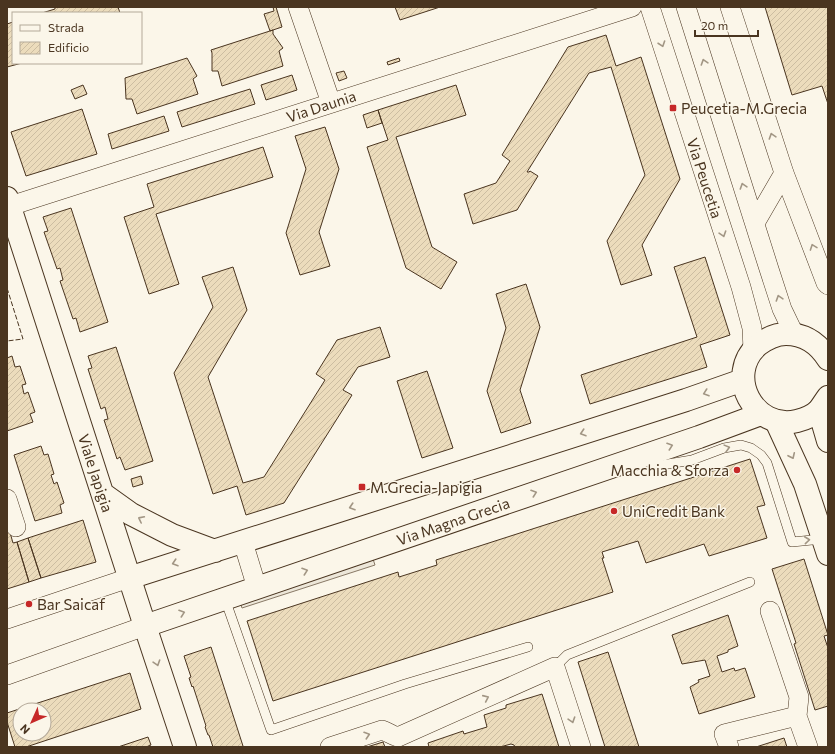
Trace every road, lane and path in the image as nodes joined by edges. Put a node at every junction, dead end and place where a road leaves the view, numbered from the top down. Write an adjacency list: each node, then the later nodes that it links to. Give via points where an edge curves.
1 (298, 7): 6 (street)
2 (632, 7): 6 (street, Via Daunia)
3 (650, 7): 12 (street, Via Peucetia, one-way to 12, via 740,287 752,328)
4 (686, 7): 9 (street, one-way to 4)
5 (730, 7): 7 (street, one-way to 5)
6 (331, 103): 8 (street, Via Daunia)
7 (784, 173): 9 (street); 10 (street, one-way to 7)
8 (8, 202): 19 (main road, Viale Japigia)
9 (755, 223): 11 (street, one-way to 9, via 782,309)
10 (827, 284)
11 (794, 334): 12 (main road, via 779,334 765,340); 13 (main road, via 808,338)
12 (753, 350): 14 (main road, via 745,364)
13 (826, 351)
14 (743, 380): 16 (main road, via 748,399); 22 (main road, one-way to 22)
15 (823, 404): 16 (main road, Via Magna Grecia, via 806,419 798,421); 17 (main road)
16 (768, 417): 18 (main road, Via Magna Grecia, one-way to 16); 23 (main road, one-way to 23, via 805,484)
17 (828, 441)
18 (636, 458): 23 (lane, one-way to 23, via 662,465 692,460 732,446 751,448 767,463 792,542); 27 (main road, Via Magna Grecia, one-way to 18)
19 (102, 494): 24 (main road, one-way to 19, via 172,535 131,514); 25 (main road, Viale Japigia)
20 (7, 499): 21 (street)
21 (16, 527)
22 (243, 542): 24 (main road); 27 (street)
23 (826, 546)
24 (215, 550): 25 (main road, one-way to 25)
25 (129, 578): 30 (street); 31 (main road, Viale Japigia)
26 (750, 582): 33 (lane, via 567,655)
27 (257, 588): 28 (main road, Via Magna Grecia)
28 (225, 599): 31 (main road, Via Magna Grecia, one-way to 28); 32 (lane, via 271,730 405,684)
29 (770, 611): 35 (street, via 799,697)
30 (7, 618)
31 (145, 626): 34 (street); 37 (main road, Viale Japigia, one-way to 37)
32 (528, 646)
33 (555, 667): 36 (street, one-way to 33); 39 (street, one-way to 39)
34 (7, 675)
35 (797, 716): 40 (street, via 724,734); 41 (street)
36 (400, 742): 38 (street, one-way to 36, via 382,730)
37 (185, 747)
38 (330, 747)
39 (580, 747)
40 (729, 747)
41 (808, 747)

